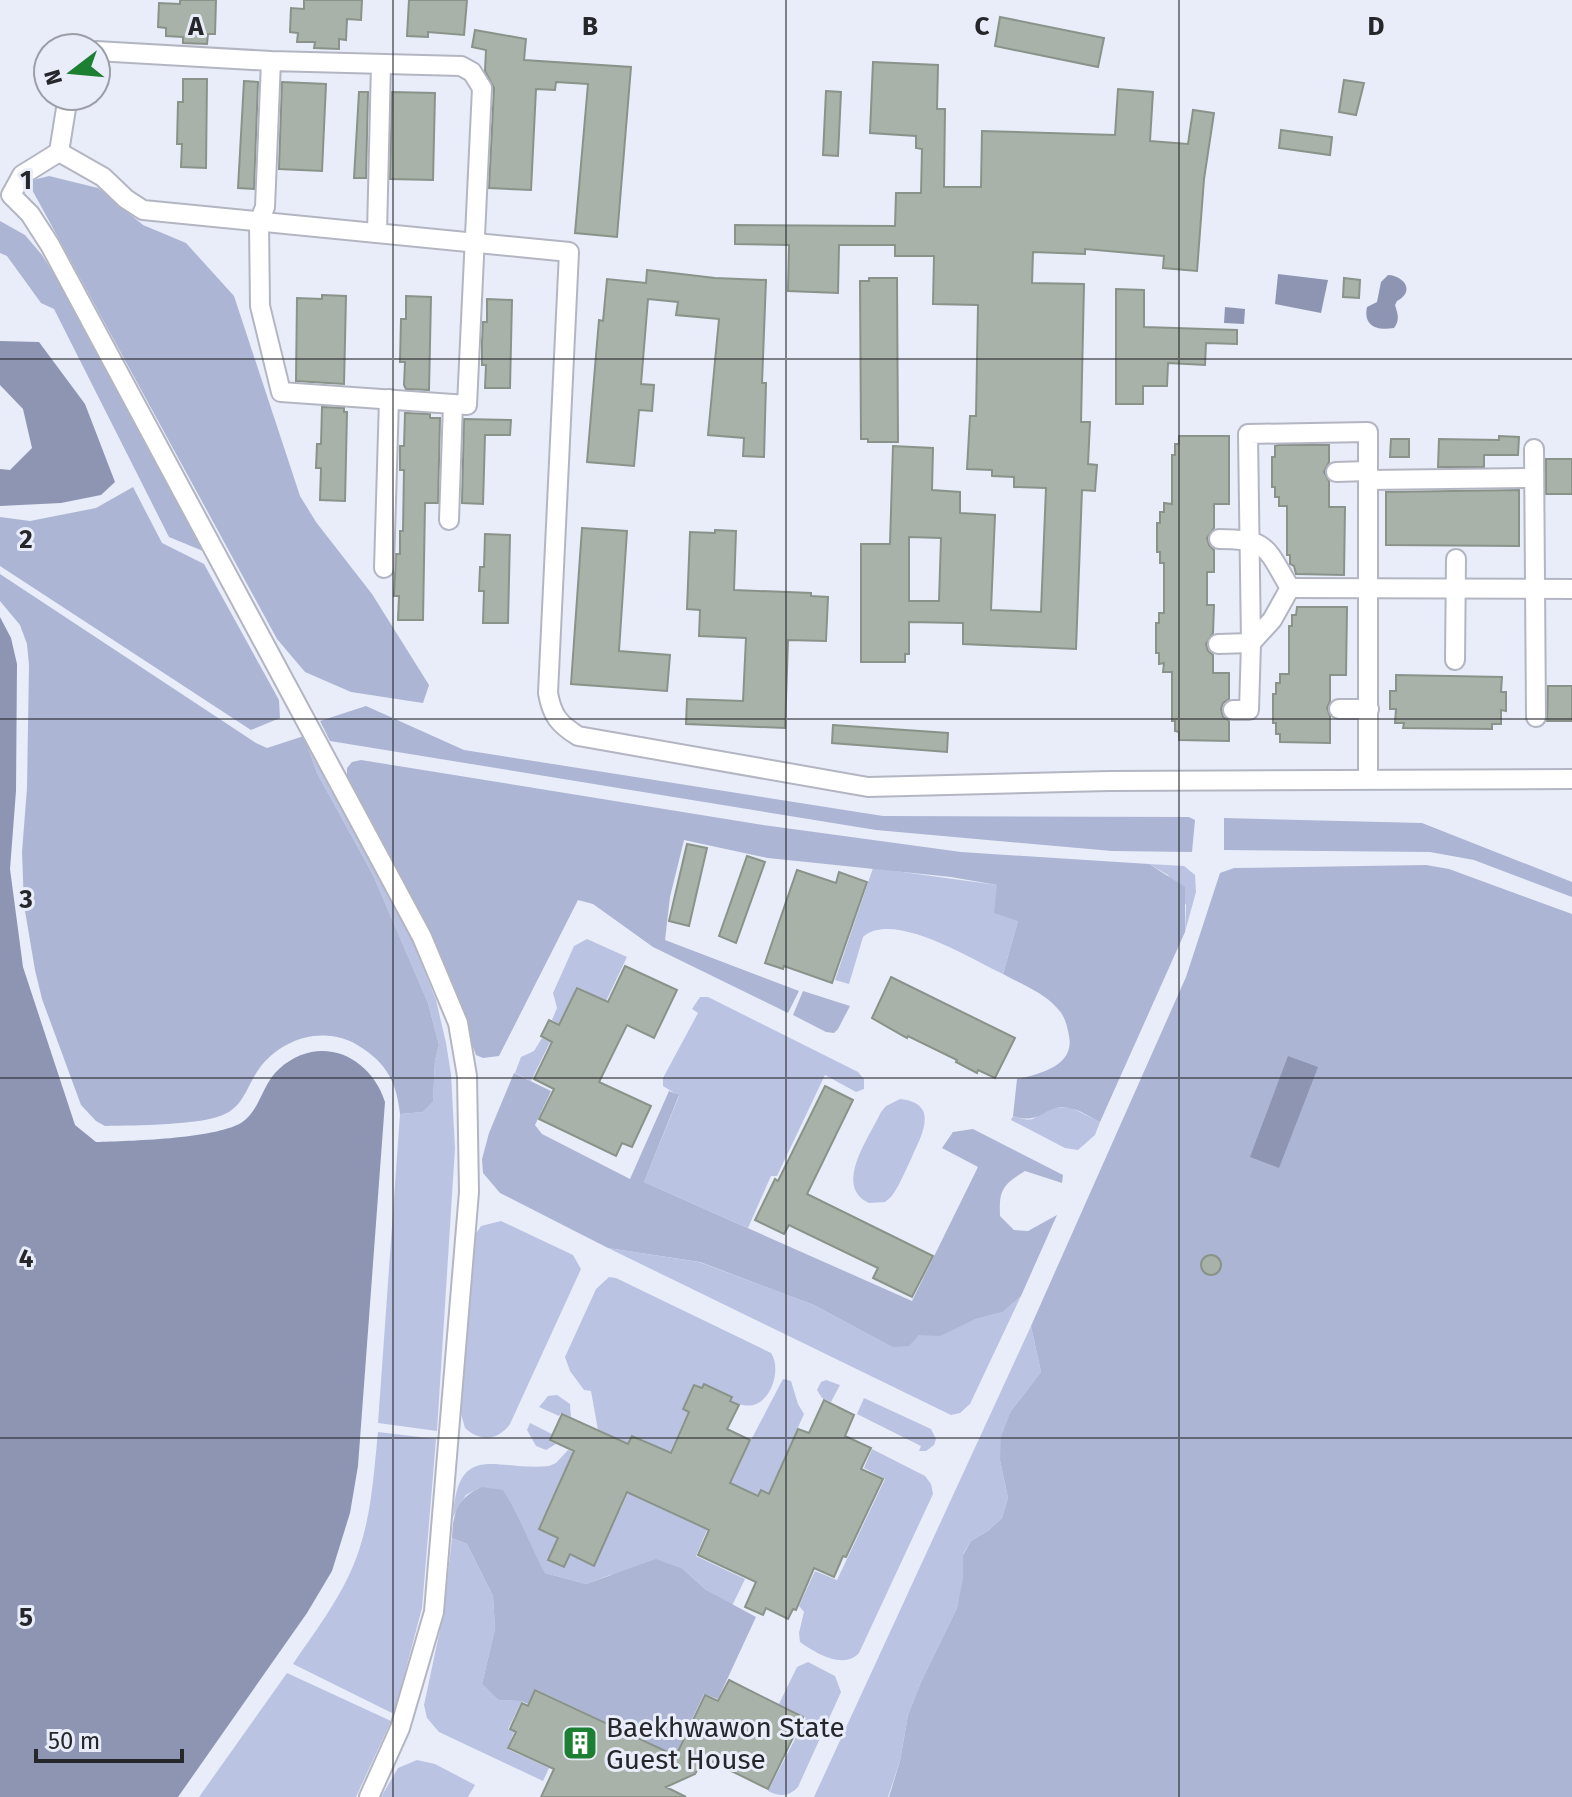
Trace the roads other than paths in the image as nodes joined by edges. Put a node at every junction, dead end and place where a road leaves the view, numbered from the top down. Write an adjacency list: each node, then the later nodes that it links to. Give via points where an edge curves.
1 (112, 52): 2 (street)
2 (271, 61): 3 (street); 7 (street, via 265,207)
3 (381, 64): 8 (street); 9 (street, via 461,66 482,88)
4 (65, 112): 5 (street)
5 (59, 152): 6 (street, via 22,175); 7 (street, via 103,177 143,210)
6 (5, 196): 35 (street, via 30,214 50,245 422,937 458,1023 467,1076 469,1192 434,1612 406,1711)
7 (259, 222): 8 (street); 10 (street, via 260,306 281,392)
8 (377, 233): 9 (street)
9 (474, 243): 11 (street, via 467,405); 33 (street, via 569,252 548,693 558,723 578,736 868,787)
10 (389, 399): 11 (street); 20 (street)
11 (453, 404): 16 (street)
12 (1534, 449): 15 (street)
13 (1336, 472): 14 (street)
14 (1368, 476): 15 (street); 18 (street, via 1368,432 1248,434 1242,474); 22 (street)
15 (1534, 478): 24 (street)
16 (449, 520)
17 (1219, 539): 18 (street)
18 (1250, 539): 21 (street, via 1266,549); 26 (street)
19 (1456, 559): 23 (street)
20 (384, 568)
21 (1290, 588): 22 (street); 26 (street)
22 (1368, 589): 23 (street); 30 (street, via 1361,641)
23 (1456, 589): 24 (street); 28 (street)
24 (1535, 589): 25 (street); 32 (street)
25 (1572, 589)
26 (1251, 643): 27 (street); 31 (street, via 1249,710)
27 (1218, 644)
28 (1455, 660)
29 (1339, 709): 30 (street)
30 (1369, 709): 33 (street)
31 (1233, 710)
32 (1536, 717)
33 (1368, 779): 34 (street)
34 (1572, 779)
35 (369, 1797)

